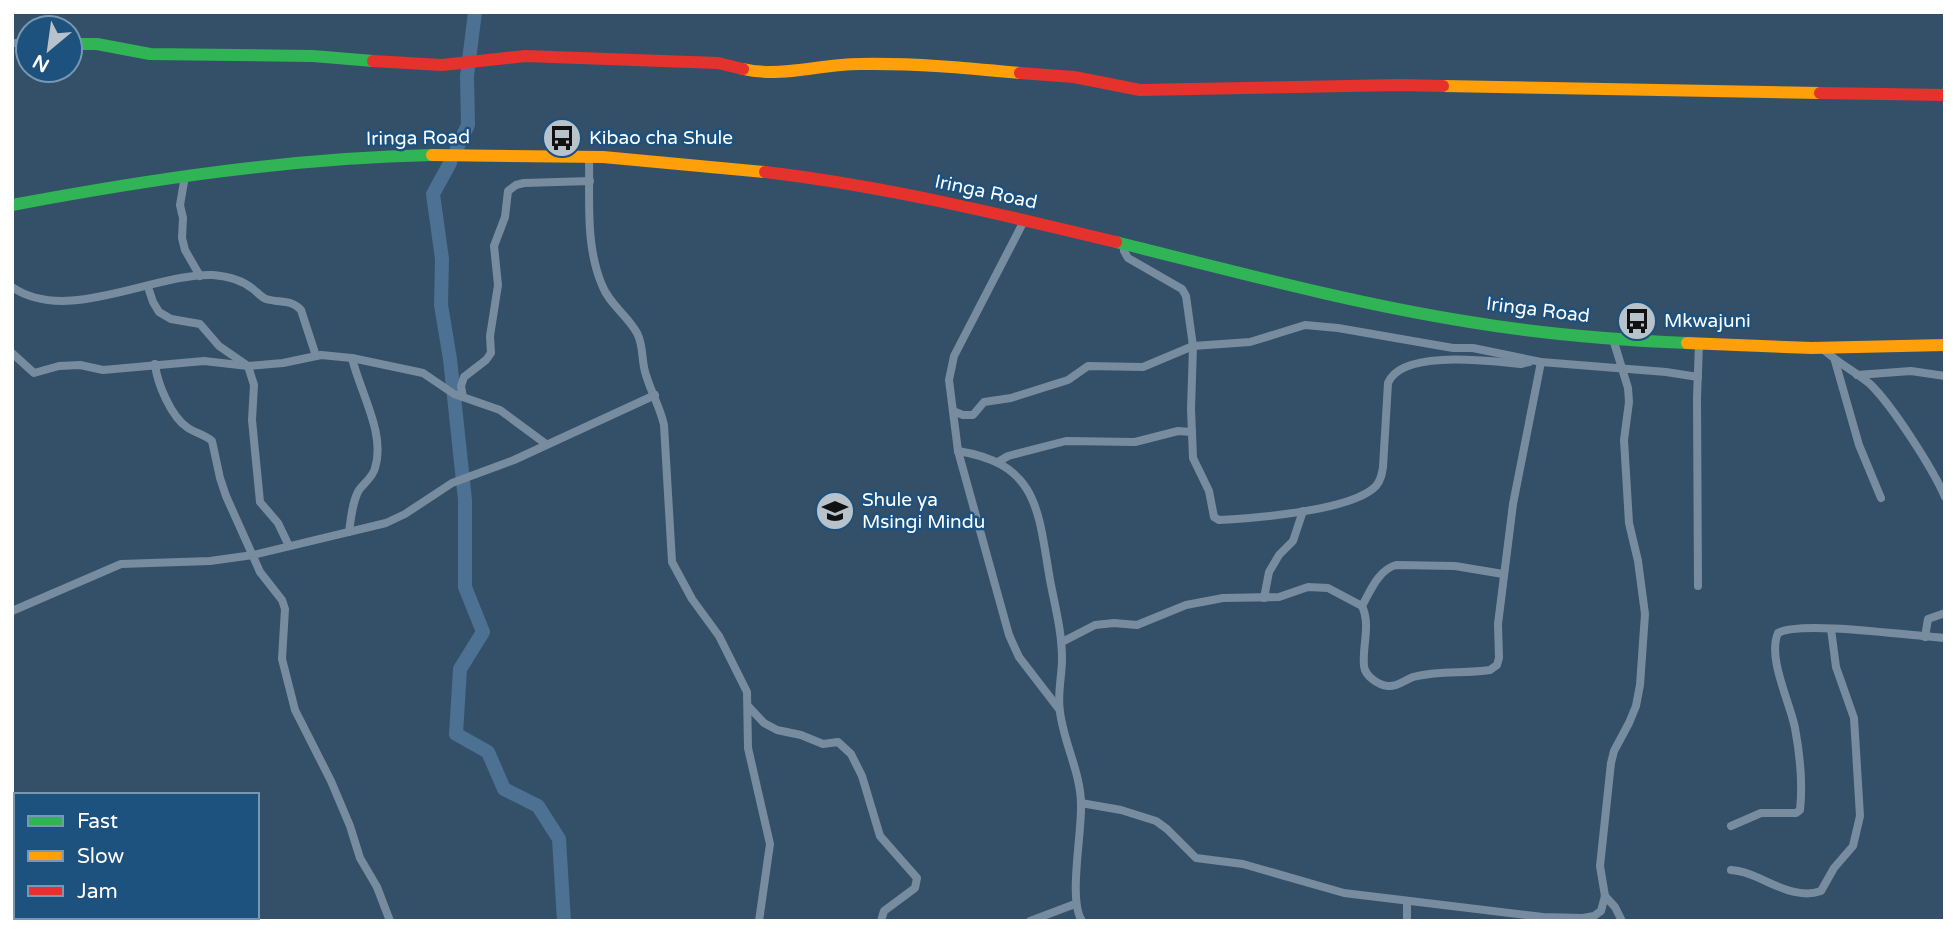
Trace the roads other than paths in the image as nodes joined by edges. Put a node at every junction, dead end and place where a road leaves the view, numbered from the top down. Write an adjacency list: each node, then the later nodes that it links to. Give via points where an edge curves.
1 (84, 44): 2 (main road, via 150,54 313,56 442,65 532,56 718,63 776,72 858,64 954,66 1074,77 1140,90 1399,85)
2 (1945, 94)
3 (589, 157): 4 (main road, Iringa Road, via 423,155 281,164); 5 (street); 7 (main road, Iringa Road, via 803,177)
4 (185, 176): 6 (main road, Iringa Road); 9 (street, via 180,205 182,238)
5 (590, 181): 28 (street, via 592,245 602,287 637,333); 29 (street, via 524,183 509,191 494,250 498,285 491,353 464,377)
6 (12, 205)
7 (1025, 219): 8 (main road, Iringa Road); 30 (street, via 954,356 949,380)
8 (1124, 245): 12 (main road, Iringa Road, via 1441,317); 15 (street, via 1128,258 1184,292)
9 (200, 276): 11 (street); 18 (street, via 230,278 266,299 297,305)
10 (12, 287): 11 (street, via 36,299 63,300)
11 (148, 287): 23 (street, via 159,312 200,324)
12 (1613, 339): 13 (main road, Iringa Road); 24 (street)
13 (1699, 344): 16 (main road, Iringa Road); 27 (street)
14 (1945, 345): 16 (main road, Iringa Road)
15 (1193, 346): 20 (street, via 1250,342 1296,326 1318,325); 30 (street, via 1143,367 1088,366 1068,380 984,402 973,415); 31 (street)
16 (1822, 348): 21 (street)
17 (12, 353): 22 (street, via 34,373 65,365 103,370)
18 (316, 356): 19 (street); 23 (street)
19 (352, 358): 29 (street, via 419,372); 38 (street, via 376,432 377,458 373,474 357,494)
20 (1537, 361): 24 (street); 37 (street, via 1431,360 1393,372 1388,383 1381,479 1349,502); 41 (street)
21 (1835, 361): 25 (street); 36 (street, via 1856,435)
22 (155, 364): 23 (street, via 204,361); 40 (street, via 161,390 179,420 212,441 223,487)
23 (248, 366): 39 (street, via 254,385 252,419 260,502)
24 (1620, 368): 27 (street); 56 (street, via 1629,402 1624,440 1629,523 1644,614 1636,706 1611,763 1600,866)
25 (1857, 375): 26 (street, via 1911,371); 35 (street, via 1895,414)
26 (1945, 376)
27 (1698, 377): 42 (street)
28 (655, 395): 32 (street); 51 (street, via 667,439 672,562 719,636 747,692)
29 (463, 397): 32 (street, via 500,410)
30 (953, 411): 33 (street)
31 (1192, 432): 34 (street, via 1135,442 1066,441); 37 (street, via 1194,458 1216,519)
32 (546, 444): 38 (street, via 452,483 397,518)
33 (958, 451): 34 (street); 52 (street, via 1013,646)
34 (998, 462): 50 (street, via 1024,483 1037,511)
35 (1945, 497)
36 (1881, 498)
37 (1303, 511): 43 (street, via 1293,541 1269,572)
38 (349, 532): 39 (street)
39 (289, 546): 40 (street)
40 (253, 555): 45 (street, via 121,564); 60 (street, via 285,609 282,659 295,710 331,781)
41 (1503, 574): 44 (street, via 1455,566 1396,565 1381,575); 44 (street, via 1499,658 1490,670 1439,673 1394,686 1380,684 1364,666)
42 (1698, 586)
43 (1264, 598): 44 (street, via 1317,587); 50 (street, via 1203,602 1137,625 1095,625)
44 (1362, 606)
45 (12, 611)
46 (1945, 613): 48 (street, via 1928,619)
47 (1831, 629): 48 (street); 54 (street, via 1790,628 1776,636 1777,666 1795,731 1800,810 1761,813); 55 (street, via 1836,667 1854,718 1860,816 1853,846 1817,893 1785,889)
48 (1925, 637): 49 (street)
49 (1945, 638)
50 (1062, 642): 52 (street)
51 (749, 707): 61 (street, via 748,748 770,844); 62 (street, via 768,726 818,743 840,742 851,754 879,835 917,878 915,888 884,911)
52 (1059, 709): 53 (street)
53 (1081, 803): 57 (street, via 1156,821 1196,858 1243,864 1343,893); 58 (street)
54 (1731, 826)
55 (1731, 870)
56 (1605, 897): 59 (street, via 1601,911 1594,916); 66 (street)
57 (1407, 901): 59 (street); 65 (street)
58 (1075, 904): 63 (street); 64 (street)
59 (1544, 919)
60 (390, 921)
61 (759, 921)
62 (881, 921)
63 (1030, 921)
64 (1082, 921)
65 (1407, 921)
66 (1622, 921)

